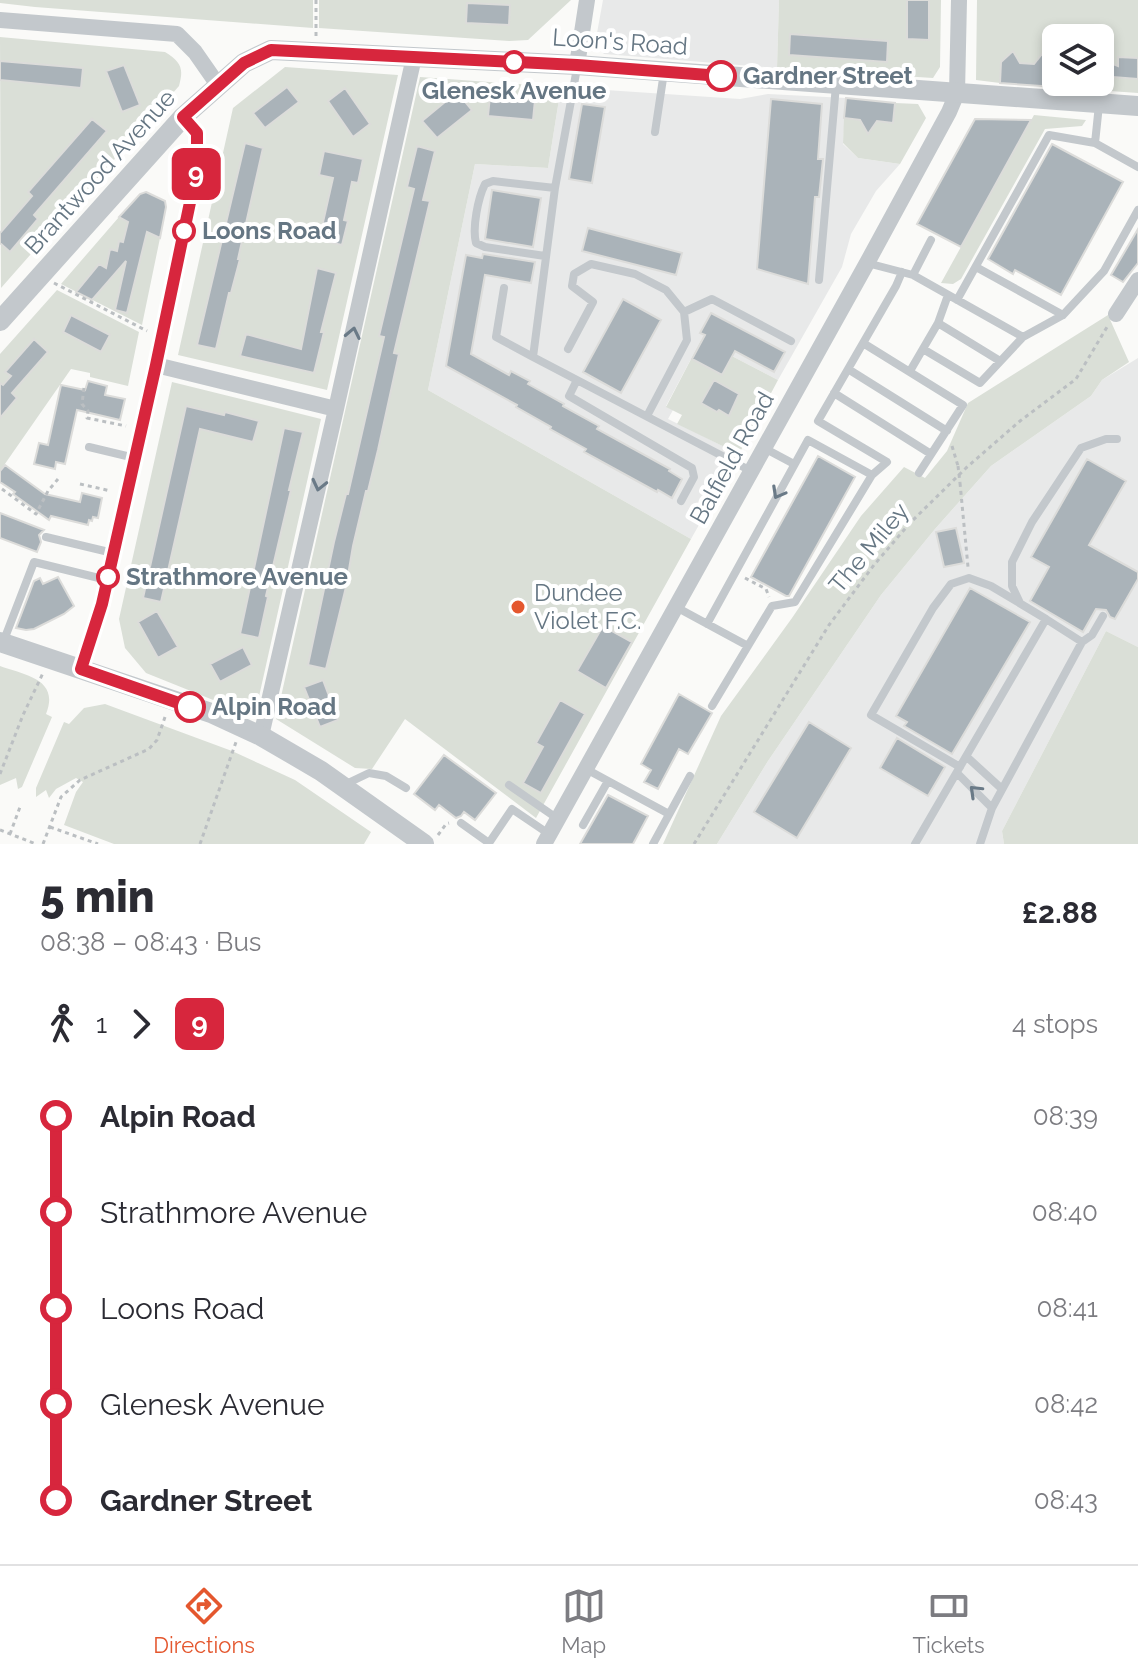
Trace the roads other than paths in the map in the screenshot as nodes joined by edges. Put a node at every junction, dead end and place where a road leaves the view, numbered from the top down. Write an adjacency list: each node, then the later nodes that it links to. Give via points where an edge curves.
1 (587, 0): 6 (street)
2 (959, 0): 10 (street)
3 (0, 20): 9 (street, via 177,34)
4 (414, 57): 5 (street, Loon's Road, via 271,50); 6 (street, Loon's Road); 47 (street, one-way to 4)
5 (244, 63): 9 (street, Brantwood Avenue)
6 (577, 65): 7 (street, Loon's Road); 17 (lane)
7 (664, 71): 8 (street, Loon's Road); 14 (lane)
8 (836, 84): 10 (street, Loon's Road); 25 (lane)
9 (218, 85): 13 (street, Brantwood Avenue)
10 (957, 93): 11 (street, Loon's Road); 21 (street, Balfield Road)
11 (1100, 103): 12 (street, Loon's Road); 15 (lane)
12 (1138, 106)
13 (183, 117): 33 (street, Brantwood Avenue); 42 (street, via 197,133 197,169)
14 (655, 132)
15 (1095, 143): 16 (lane); 22 (lane, via 1049,135)
16 (1138, 167)
17 (555, 188): 20 (lane); 20 (lane, via 485,184 474,234 476,243 485,247)
18 (1138, 210): 32 (lane, via 1104,271)
19 (931, 240): 24 (lane)
20 (545, 256): 40 (lane)
21 (867, 263): 23 (lane); 52 (street, Balfield Road)
22 (976, 267): 29 (lane); 32 (lane)
23 (902, 272): 24 (lane); 37 (lane)
24 (913, 275): 28 (lane)
25 (819, 280)
26 (1138, 280): 31 (street)
27 (504, 288): 40 (lane, via 496,337)
28 (948, 295): 29 (lane); 34 (lane)
29 (957, 300): 35 (lane)
30 (684, 312): 36 (lane, via 712,299); 38 (lane, via 666,290 635,274 591,264 574,274 572,286 593,302); 48 (lane, via 687,340)
31 (1116, 314)
32 (1063, 315): 35 (lane)
33 (1, 317)
34 (938, 323): 39 (lane); 41 (lane)
35 (1023, 337): 41 (lane)
36 (791, 341)
37 (863, 343): 43 (lane); 44 (lane)
38 (568, 349)
39 (923, 349): 41 (lane, via 980,383); 44 (lane)
40 (533, 357): 45 (lane)
41 (1000, 361)
42 (156, 365): 47 (street); 54 (street)
43 (848, 369): 46 (lane); 49 (lane)
44 (910, 371): 49 (lane, via 963,405)
45 (577, 380): 48 (lane); 59 (lane, via 569,396 692,468 694,477)
46 (834, 393): 53 (lane); 58 (lane, via 818,421 887,462)
47 (336, 409): 73 (street, one-way to 73)
48 (647, 416): 56 (lane)
49 (947, 431): 53 (lane)
50 (1117, 439): 63 (lane, via 1081,448 1032,522 1012,562 1012,586)
51 (89, 447): 54 (lane)
52 (764, 448): 55 (lane); 56 (street, Balfield Road)
53 (931, 454): 57 (lane)
54 (135, 458): 61 (street)
55 (794, 464): 58 (lane, via 808,440); 67 (lane, one-way to 67)
56 (752, 471): 64 (street, Balfield Road)
57 (919, 473)
58 (872, 475): 70 (lane, via 795,602 772,606)
59 (681, 501)
60 (46, 537): 61 (lane)
61 (113, 553): 62 (street)
62 (107, 580): 68 (lane, via 34,562); 71 (street)
63 (1020, 604): 66 (lane); 76 (lane, via 969,578 951,584 871,715)
64 (676, 607): 67 (lane); 75 (street, Balfield Road)
65 (1103, 616): 69 (lane)
66 (1046, 619): 69 (lane); 74 (lane)
67 (707, 624): 70 (lane)
68 (1, 642): 71 (street)
69 (1082, 642): 82 (lane)
70 (748, 646): 72 (lane)
71 (81, 669): 73 (street, via 211,713)
72 (712, 706)
73 (261, 736): 80 (street)
74 (967, 757): 76 (lane); 82 (lane)
75 (585, 769): 78 (lane); 85 (street, Balfield Road)
76 (958, 770): 83 (lane, one-way to 76); 91 (lane)
77 (690, 776): 84 (lane)
78 (608, 781): 84 (lane); 87 (lane)
79 (509, 785): 85 (lane)
80 (342, 786): 81 (lane, via 369,773); 89 (street)
81 (406, 788)
82 (1002, 789): 83 (lane)
83 (992, 808): 92 (lane)
84 (669, 814): 90 (lane)
85 (558, 819): 88 (street, Balfield Road)
86 (461, 823): 88 (lane, via 489,843 512,809)
87 (583, 825)
88 (547, 840)
89 (424, 844)
90 (653, 844)
91 (915, 844)
92 (980, 844)

